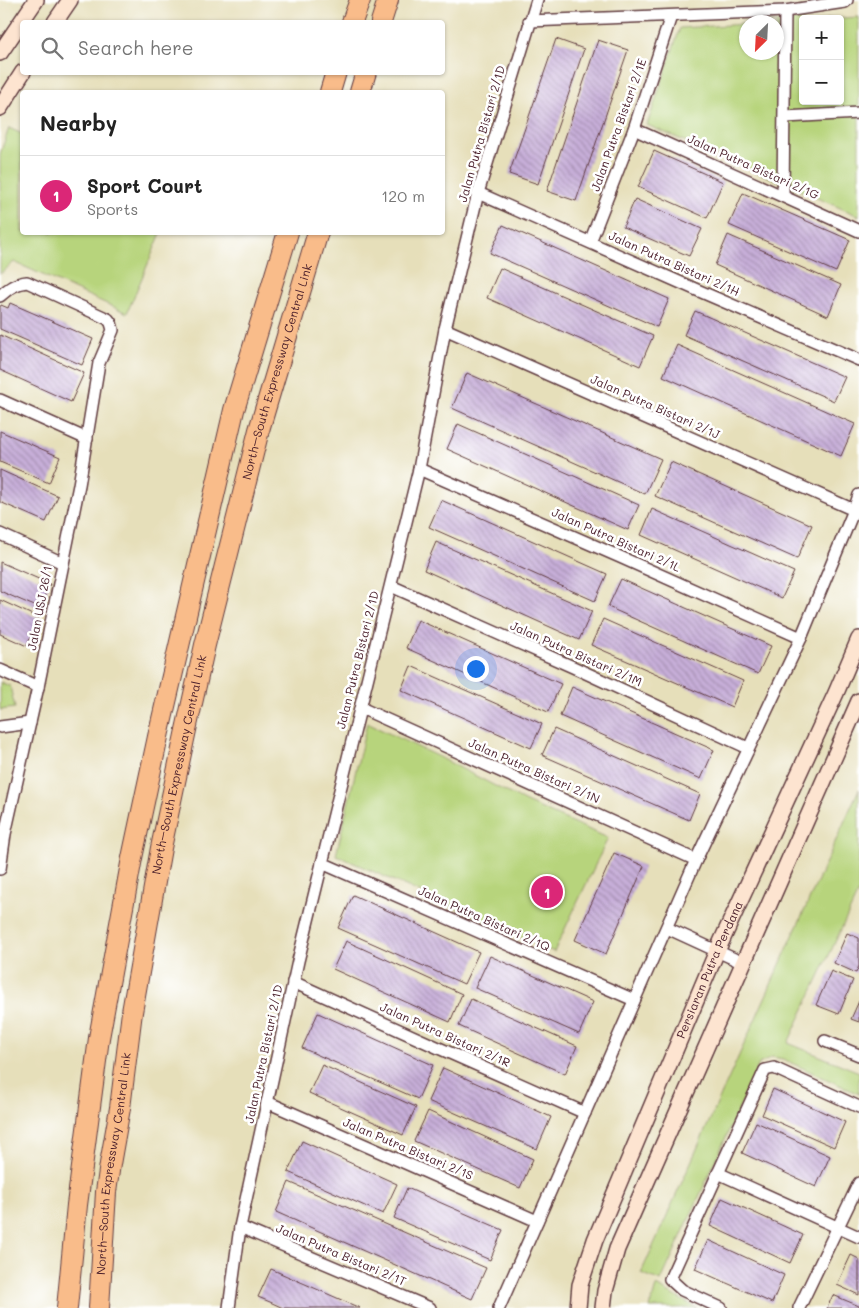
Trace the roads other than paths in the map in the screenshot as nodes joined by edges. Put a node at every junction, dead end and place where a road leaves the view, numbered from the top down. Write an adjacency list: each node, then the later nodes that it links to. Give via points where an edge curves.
1 (36, 0): 9 (main road)
2 (70, 0): 10 (main road)
3 (360, 0): 11 (highway)
4 (388, 0): 12 (highway)
5 (536, 0): 13 (street, Jalan Putra Bistari 2/1D)
6 (847, 0): 7 (street)
7 (785, 11): 8 (street); 23 (street)
8 (671, 16): 13 (street); 24 (street, Jalan Putra Bistari 2/1E)
9 (22, 20)
10 (56, 20)
11 (353, 20)
12 (382, 20)
13 (529, 22): 25 (street, Jalan Putra Bistari 2/1D)
14 (20, 24): 15 (main road)
15 (0, 53)
16 (21, 75): 21 (main road)
17 (335, 75): 19 (highway)
18 (365, 75): 20 (highway)
19 (331, 90)
20 (361, 90)
21 (0, 108)
22 (859, 113): 23 (street)
23 (785, 117): 26 (street)
24 (634, 129): 26 (street, Jalan Putra Bistari 2/1G); 30 (street, Jalan Putra Bistari 2/1E)
25 (478, 193): 30 (street, Jalan Putra Bistari 2/1H); 32 (street, Jalan Putra Bistari 2/1D)
26 (783, 196): 27 (street, Jalan Putra Bistari 2/1G)
27 (859, 231)
28 (287, 235): 71 (highway, North–South Expressway Central Link, via 234,410 132,858 98,1048 78,1197)
29 (317, 235): 72 (highway, North–South Expressway Central Link, via 259,430 205,645 161,848 132,1012 106,1192)
30 (590, 242): 33 (street, Jalan Putra Bistari 2/1H)
31 (0, 296): 35 (street, Jalan USJ 26/1, via 12,286 27,282 111,323 113,330 98,370)
32 (445, 329): 36 (street, Jalan Putra Bistari 2/1D); 38 (street, Jalan Putra Bistari 2/1J)
33 (859, 360)
34 (0, 400): 35 (street)
35 (87, 439): 40 (street, Jalan USJ 26/1)
36 (420, 469): 41 (street, Jalan Putra Bistari 2/1D); 42 (street, Jalan Putra Bistari 2/1L)
37 (859, 495): 38 (street)
38 (854, 510): 42 (street)
39 (0, 534): 40 (street)
40 (63, 563): 45 (street, Jalan USJ 26/1)
41 (391, 586): 47 (street, Jalan Putra Bistari 2/1D); 50 (street, Jalan Putra Bistari 2/1M)
42 (800, 638): 50 (street)
43 (859, 639): 56 (main road, Persiaran Putra Perdana)
44 (0, 670): 45 (street)
45 (38, 688): 48 (street, Jalan USJ 26/1)
46 (859, 701): 57 (main road)
47 (361, 708): 52 (street, Jalan Putra Bistari 2/1N); 53 (street, Jalan Putra Bistari 2/1D)
48 (30, 723): 49 (street); 51 (street, Jalan USJ 26/1)
49 (0, 727)
50 (748, 748): 52 (street)
51 (2, 849): 54 (street, Jalan USJ 26/1)
52 (696, 860): 55 (street)
53 (322, 863): 58 (street, Jalan Putra Bistari 2/1D); 59 (street, Jalan Putra Bistari 2/1Q)
54 (0, 869)
55 (667, 928): 56 (street); 59 (street)
56 (717, 951): 57 (street); 76 (main road, Persiaran Putra Perdana, via 595,1240 580,1285)
57 (743, 963): 77 (main road, via 617,1249)
58 (294, 982): 62 (street, Jalan Putra Bistari 2/1D); 64 (street, Jalan Putra Bistari 2/1R)
59 (634, 1000): 64 (street)
60 (826, 1041): 61 (street)
61 (859, 1055)
62 (267, 1102): 67 (street, Jalan Putra Bistari 2/1S); 68 (street, Jalan Putra Bistari 2/1D)
63 (859, 1108): 65 (street, via 774,1068 765,1070)
64 (585, 1112): 67 (street)
65 (718, 1174): 69 (street); 78 (street, via 670,1279 682,1290)
66 (859, 1183): 69 (street)
67 (537, 1220): 75 (street)
68 (240, 1227): 73 (street, Jalan Putra Bistari 2/1D); 74 (street, Jalan Putra Bistari 2/1T)
69 (837, 1227): 70 (street); 79 (street)
70 (859, 1237)
71 (68, 1308)
72 (99, 1308)
73 (229, 1308)
74 (430, 1308)
75 (499, 1308)
76 (578, 1308)
77 (603, 1308)
78 (721, 1308)
79 (799, 1308)

